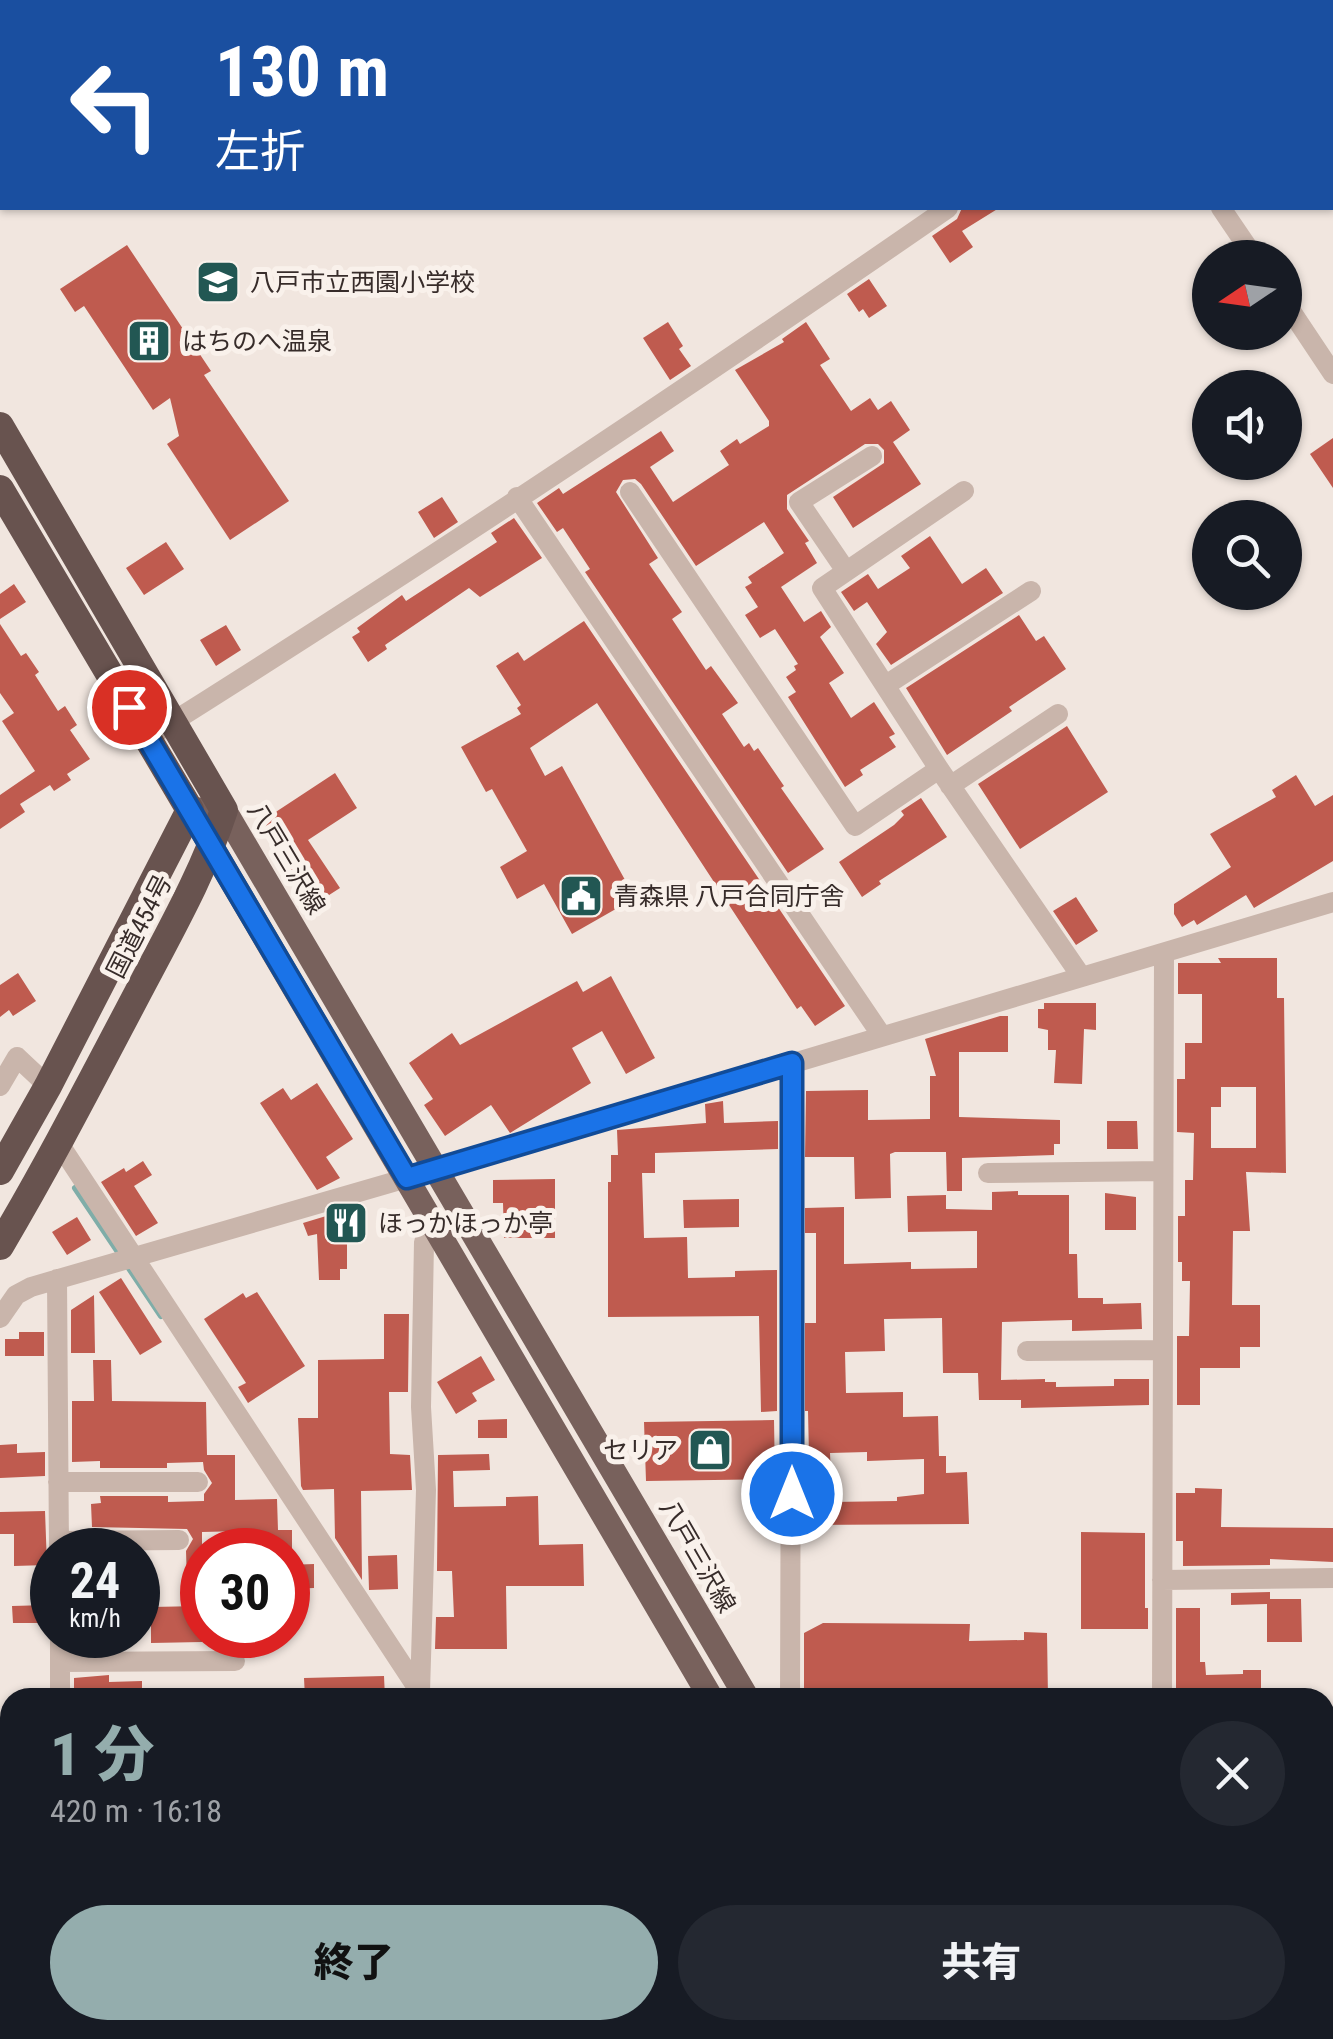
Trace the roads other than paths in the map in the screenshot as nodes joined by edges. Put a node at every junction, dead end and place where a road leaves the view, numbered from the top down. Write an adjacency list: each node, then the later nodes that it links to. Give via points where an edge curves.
1 (945, 210): 11 (street)
2 (1222, 210): 3 (street)
3 (1243, 240)
4 (1302, 328): 5 (street)
5 (1333, 374)
6 (0, 426): 16 (highway)
7 (872, 456): 12 (street, via 800,502)
8 (0, 488): 17 (highway)
9 (964, 491): 12 (street)
10 (630, 492): 18 (street, via 855,826)
11 (517, 497): 16 (street); 25 (street)
12 (846, 571): 14 (street, via 822,588)
13 (1031, 591): 14 (street)
14 (886, 686): 18 (street)
15 (1058, 714): 18 (street)
16 (174, 721): 17 (street); 20 (highway)
17 (147, 738): 19 (highway)
18 (945, 778): 24 (street)
19 (190, 810): 20 (main road, 八戸三沢線); 21 (main road); 28 (highway, 国道454号)
20 (224, 810): 21 (highway, 国道454号); 30 (main road, 八戸三沢線)
21 (212, 848): 29 (highway, 国道454号); 34 (main road)
22 (1333, 902): 23 (street)
23 (1164, 954): 24 (street); 32 (street)
24 (1082, 976): 25 (street)
25 (882, 1036): 26 (street)
26 (792, 1063): 30 (street); 57 (street)
27 (0, 1086): 28 (street, via 17,1057)
28 (48, 1086): 31 (highway, 国道454号)
29 (60, 1146): 36 (highway, 国道454号); 37 (street)
30 (438, 1169): 34 (street); 56 (main road, 八戸三沢線)
31 (0, 1171)
32 (1164, 1171): 33 (street); 40 (street)
33 (988, 1172)
34 (407, 1178): 35 (main road); 37 (street)
35 (436, 1228): 54 (street, via 424,1242); 55 (main road)
36 (0, 1246)
37 (134, 1258): 38 (street); 53 (street)
38 (56, 1279): 39 (street, via 16,1295); 42 (street)
39 (0, 1318)
40 (1162, 1350): 41 (street); 48 (street)
41 (1026, 1351)
42 (58, 1482): 43 (street); 44 (street)
43 (198, 1482)
44 (59, 1528)
45 (179, 1540): 46 (street)
46 (160, 1541)
47 (1333, 1578): 48 (street)
48 (1162, 1580): 58 (street)
49 (60, 1658): 50 (street)
50 (60, 1662): 51 (street); 52 (street)
51 (235, 1662)
52 (60, 1688)
53 (415, 1688)
54 (420, 1688)
55 (705, 1688)
56 (740, 1688)
57 (790, 1688)
58 (1162, 1688)

